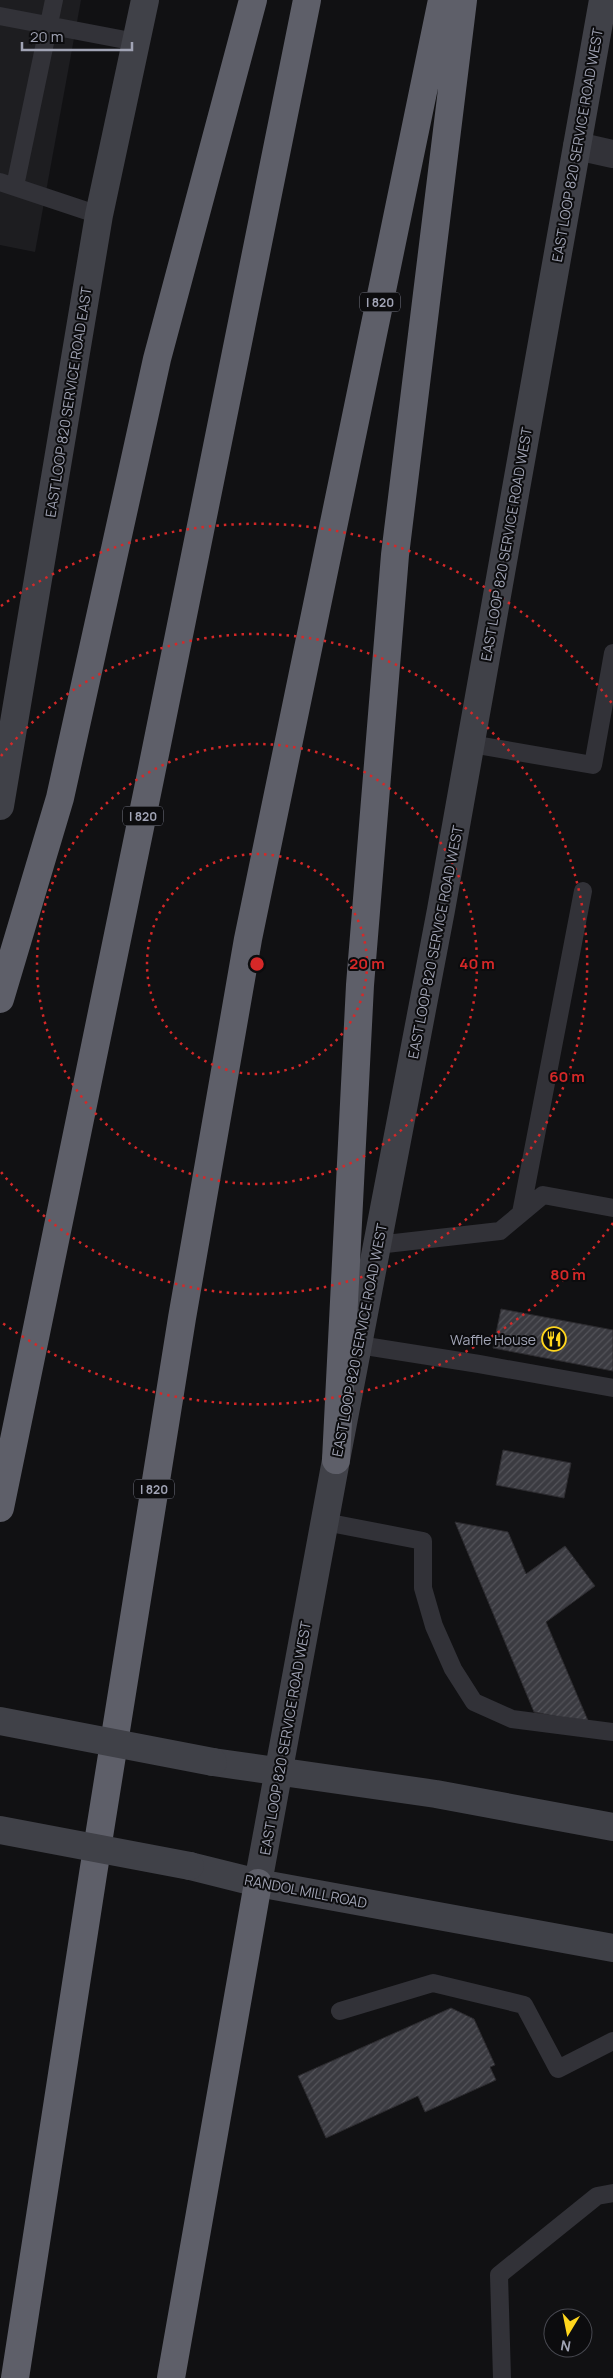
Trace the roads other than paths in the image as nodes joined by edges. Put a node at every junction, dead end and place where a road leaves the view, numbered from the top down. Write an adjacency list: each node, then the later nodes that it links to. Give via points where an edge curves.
1 (54, 0): 9 (lane)
2 (144, 0): 10 (main road, EAST LOOP 820 SERVICE ROAD EAST)
3 (253, 0): 20 (highway, via 156,359 60,798)
4 (307, 0): 27 (highway, I 820)
5 (442, 0): 39 (highway, I 820, via 246,948 180,1328)
6 (463, 0): 26 (highway, via 395,555 360,985)
7 (604, 0): 11 (main road, EAST LOOP 820 SERVICE ROAD WEST)
8 (0, 16): 9 (lane)
9 (48, 25): 10 (lane); 13 (lane)
10 (136, 42): 14 (main road, EAST LOOP 820 SERVICE ROAD EAST)
11 (577, 146): 12 (street); 17 (main road, EAST LOOP 820 SERVICE ROAD WEST)
12 (613, 154)
13 (8, 184): 14 (lane)
14 (99, 215): 16 (main road, EAST LOOP 820 SERVICE ROAD EAST)
15 (613, 653): 17 (lane, via 593,765)
16 (6, 737): 18 (main road, EAST LOOP 820 SERVICE ROAD EAST)
17 (471, 744): 23 (main road, EAST LOOP 820 SERVICE ROAD WEST)
18 (0, 806)
19 (583, 890): 22 (lane)
20 (0, 999)
21 (613, 1208): 22 (lane, via 543,1195)
22 (522, 1213): 23 (lane, via 500,1231)
23 (377, 1245): 24 (main road, EAST LOOP 820 SERVICE ROAD WEST)
24 (359, 1345): 25 (lane); 26 (main road, EAST LOOP 820 SERVICE ROAD WEST)
25 (613, 1388)
26 (336, 1460): 28 (main road, EAST LOOP 820 SERVICE ROAD WEST)
27 (0, 1508)
28 (325, 1522): 30 (lane, via 423,1541 423,1588 434,1626 452,1669 474,1702 512,1719); 31 (main road, EAST LOOP 820 SERVICE ROAD WEST)
29 (0, 1721): 31 (main road, bridge, via 213,1762)
30 (613, 1732)
31 (279, 1771): 32 (main road, via 436,1794); 34 (main road, EAST LOOP 820 SERVICE ROAD WEST)
32 (613, 1827)
33 (0, 1830): 34 (main road, RANDOL MILL ROAD, bridge, via 190,1866)
34 (258, 1883): 35 (main road, RANDOL MILL ROAD); 40 (highway)
35 (613, 1948)
36 (340, 2011): 37 (lane, via 433,1983 524,2005 558,2069)
37 (613, 2041)
38 (613, 2193): 41 (lane, via 597,2196 500,2275)
39 (15, 2378)
40 (170, 2378)
41 (502, 2378)

